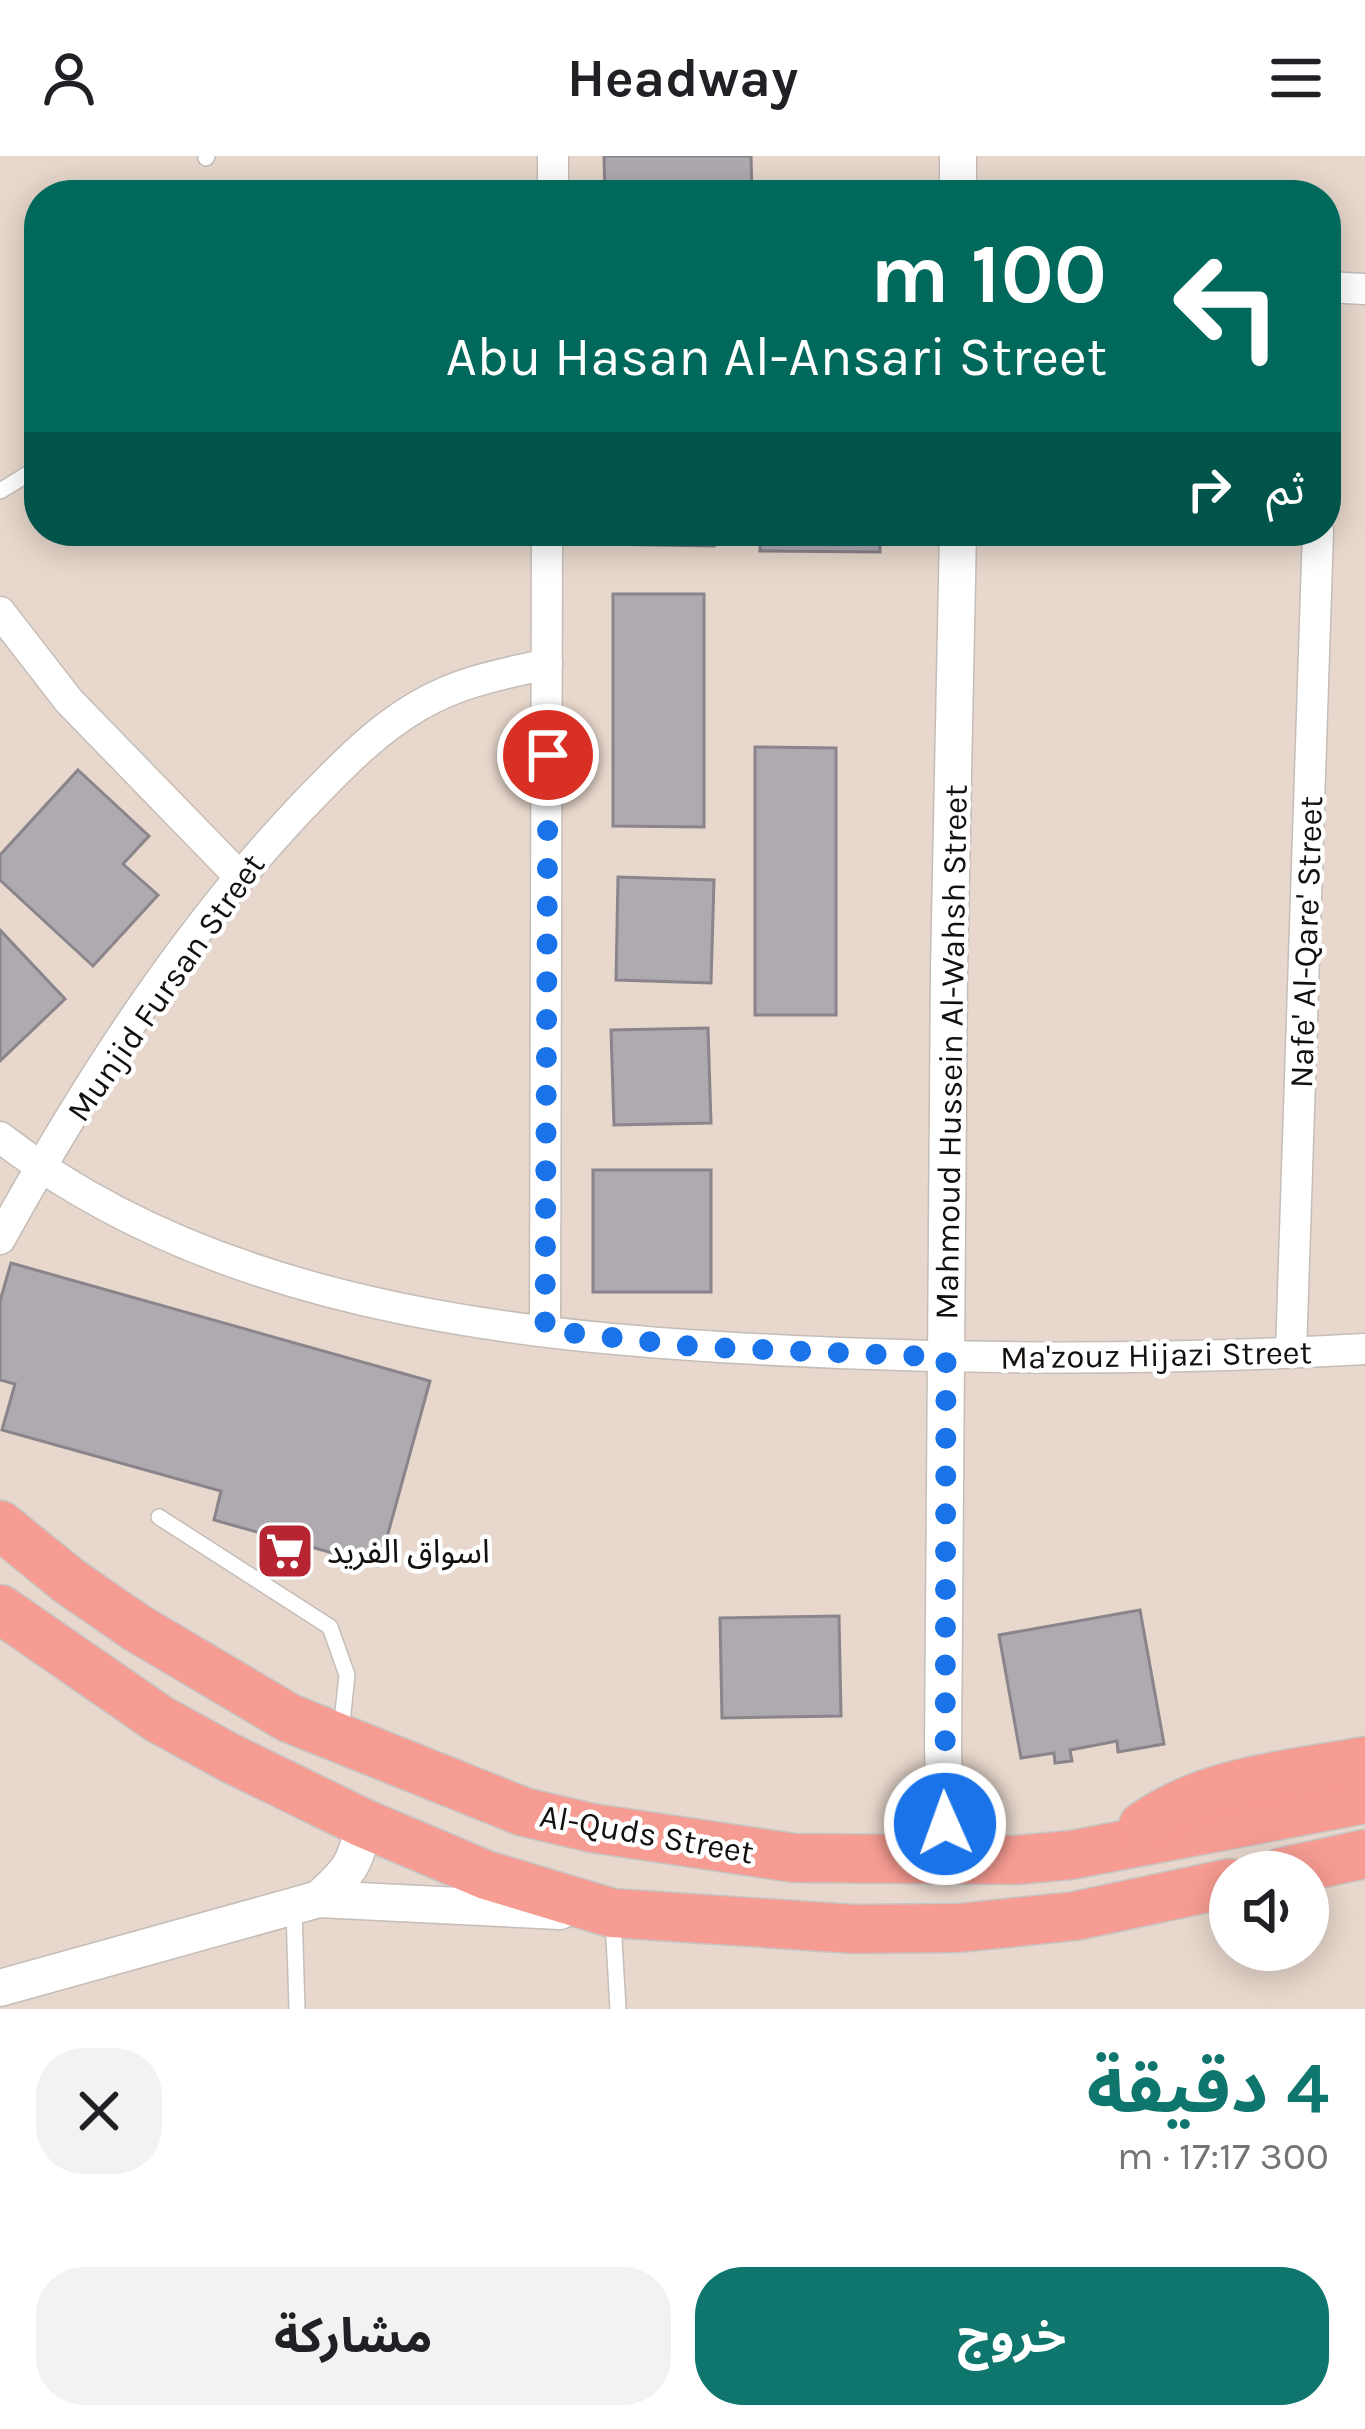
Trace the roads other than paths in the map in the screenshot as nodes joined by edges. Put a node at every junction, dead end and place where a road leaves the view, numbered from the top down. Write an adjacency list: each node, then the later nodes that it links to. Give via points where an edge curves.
1 (548, 546): 5 (street)
2 (958, 546): 13 (street, Mahmoud Hussein Al-Wahsh Street)
3 (1318, 546): 12 (street, Nafe' Al-Qare' Street)
4 (0, 612): 6 (street, via 69,700)
5 (548, 664): 6 (street, Munjid Fursan Street, via 464,683 416,706 357,750); 10 (street)
6 (238, 875): 8 (street, Munjid Fursan Street)
7 (0, 1137): 8 (street, Ma'zouz Hijazi Street)
8 (40, 1168): 9 (street, Munjid Fursan Street); 10 (street, Ma'zouz Hijazi Street, via 176,1241 245,1265 366,1299)
9 (0, 1240)
10 (545, 1330): 13 (street, Ma'zouz Hijazi Street, via 698,1347)
11 (1365, 1349): 12 (street, Ma'zouz Hijazi Street)
12 (1292, 1353): 13 (street, Ma'zouz Hijazi Street)
13 (946, 1357): 23 (street, Mahmoud Hussein Al-Wahsh Street)
14 (159, 1517): 17 (lane, via 330,1627 347,1675)
15 (0, 1526): 17 (highway, Al-Quds Street, via 137,1628)
16 (0, 1609): 20 (highway, via 159,1719)
17 (340, 1740): 23 (highway, Al-Quds Street, via 524,1812 592,1828 794,1858)
18 (1365, 1761): 21 (highway, via 1217,1788 1169,1808)
19 (1365, 1799): 21 (highway, Al-Quds Street)
20 (363, 1823): 26 (street, via 347,1873); 27 (highway, via 486,1875)
21 (1114, 1846): 23 (highway, Al-Quds Street)
22 (1365, 1854): 24 (highway)
23 (946, 1862)
24 (1329, 1862)
25 (1209, 1887): 27 (highway, via 1075,1916 959,1928)
26 (306, 1902): 27 (street); 28 (street); 29 (lane)
27 (612, 1913): 30 (lane)
28 (0, 1988)
29 (297, 2009)
30 (618, 2009)

